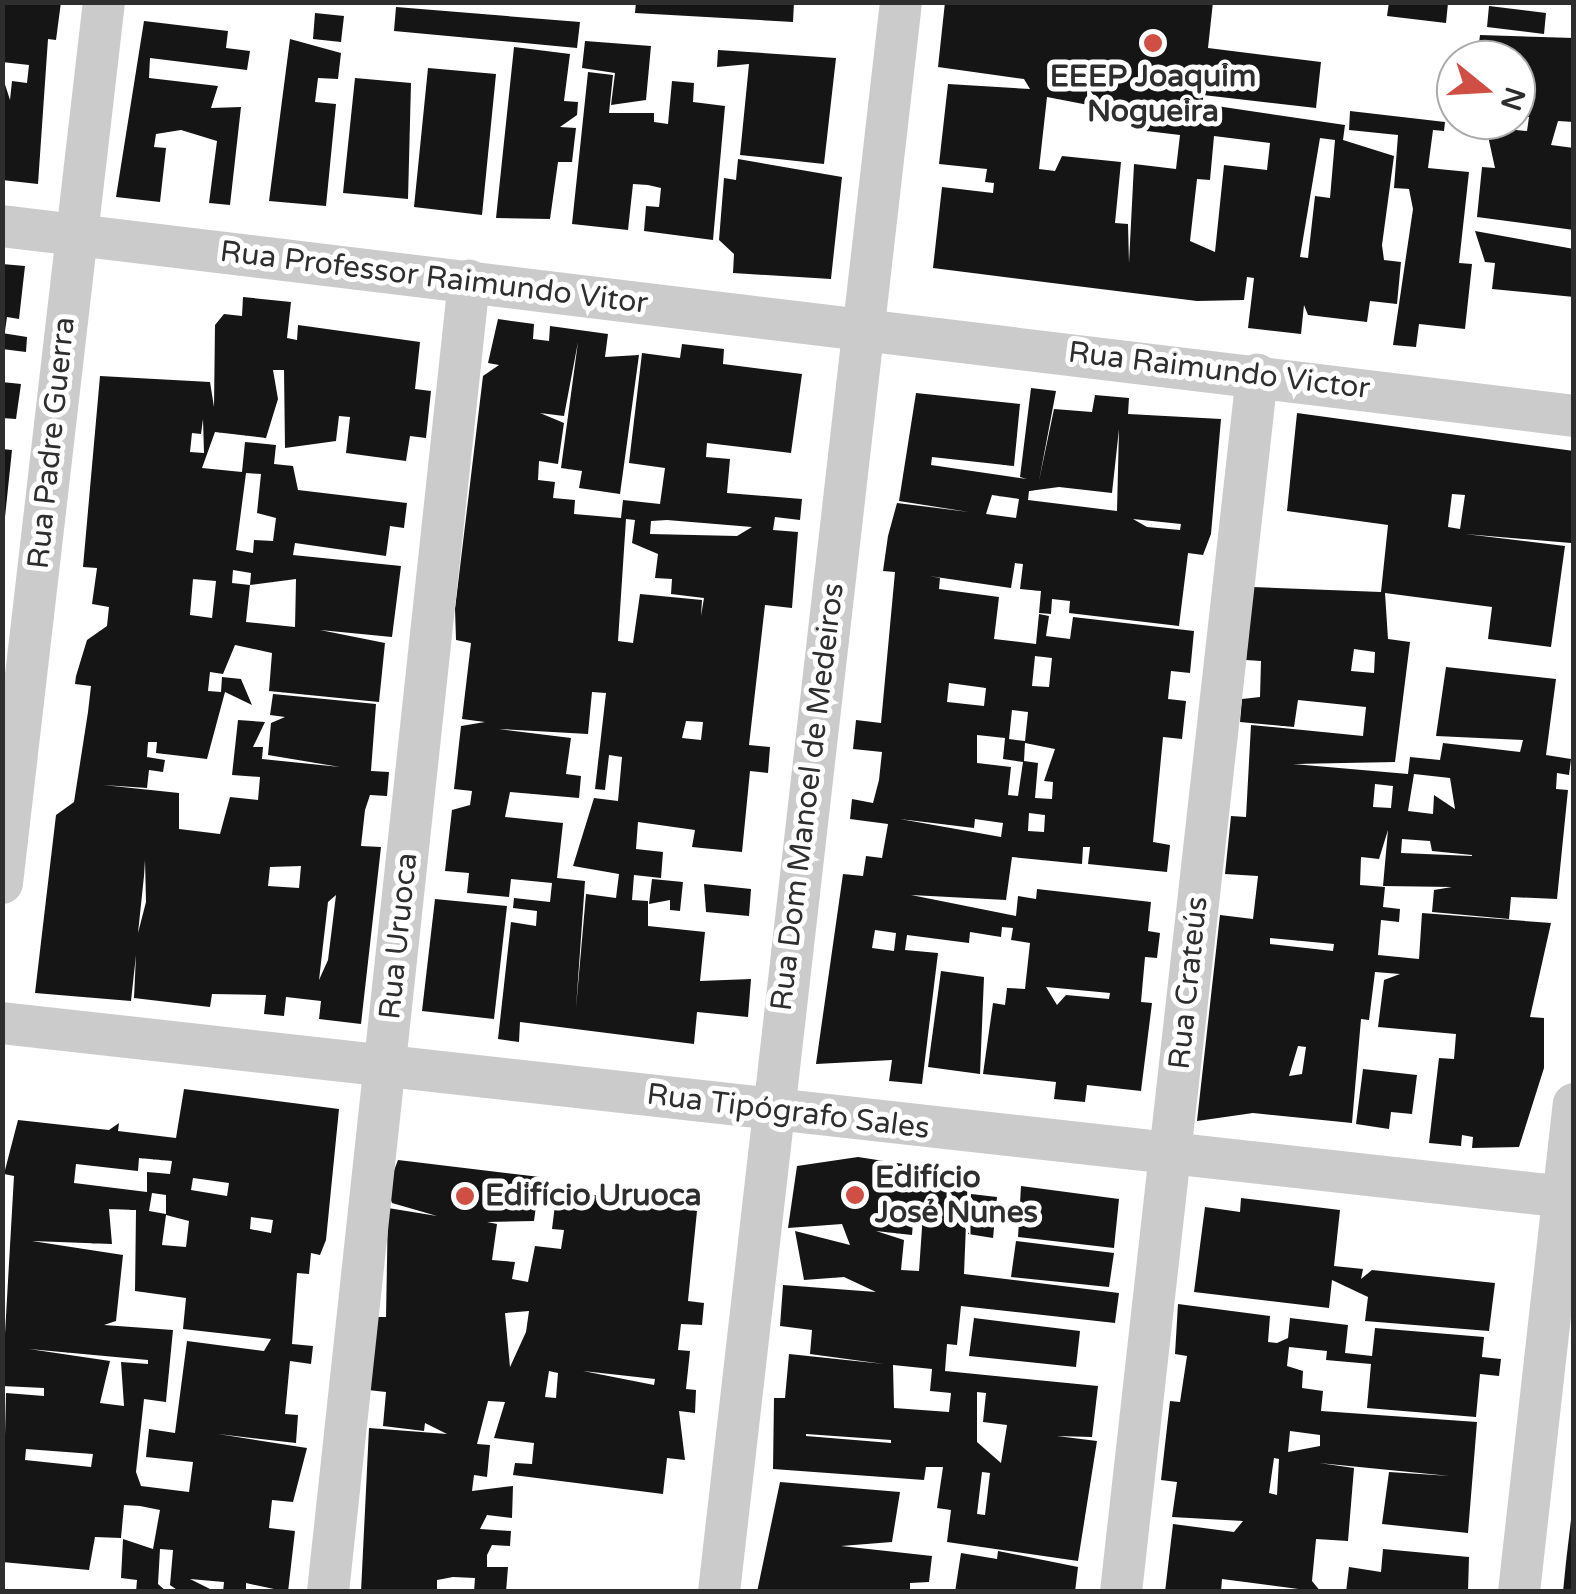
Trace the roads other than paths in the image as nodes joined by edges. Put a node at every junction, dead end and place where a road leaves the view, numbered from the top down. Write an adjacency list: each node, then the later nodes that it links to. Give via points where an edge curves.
1 (104, 2): 4 (street, Rua Padre Guerra)
2 (901, 2): 6 (street, Rua Dom Manoel de Medeiros)
3 (2, 226): 4 (street, Rua Professor Raimundo Vitor)
4 (75, 235): 5 (street, Rua Professor Raimundo Vitor); 9 (street, Rua Padre Guerra)
5 (469, 282): 6 (street, Rua Professor Raimundo Vitor); 11 (street, Rua Uruoca)
6 (865, 329): 7 (street, Rua Raimundo Victor); 13 (street, Rua Dom Manoel de Medeiros)
7 (1257, 375): 8 (street, Rua Raimundo Victor); 14 (street, Rua Crateús)
8 (1574, 416)
9 (2, 883)
10 (2, 1023): 11 (street, Rua Tipógrafo Sales)
11 (385, 1063): 13 (street, Rua Tipógrafo Sales); 16 (street, Rua Uruoca)
12 (1574, 1104): 15 (street)
13 (770, 1110): 14 (street, Rua Tipógrafo Sales); 17 (street, Rua Dom Manoel de Medeiros)
14 (1170, 1154): 15 (street, Rua Tipógrafo Sales); 18 (street, Rua Crateús)
15 (1569, 1197): 19 (street)
16 (328, 1592)
17 (720, 1592)
18 (1121, 1592)
19 (1520, 1592)

